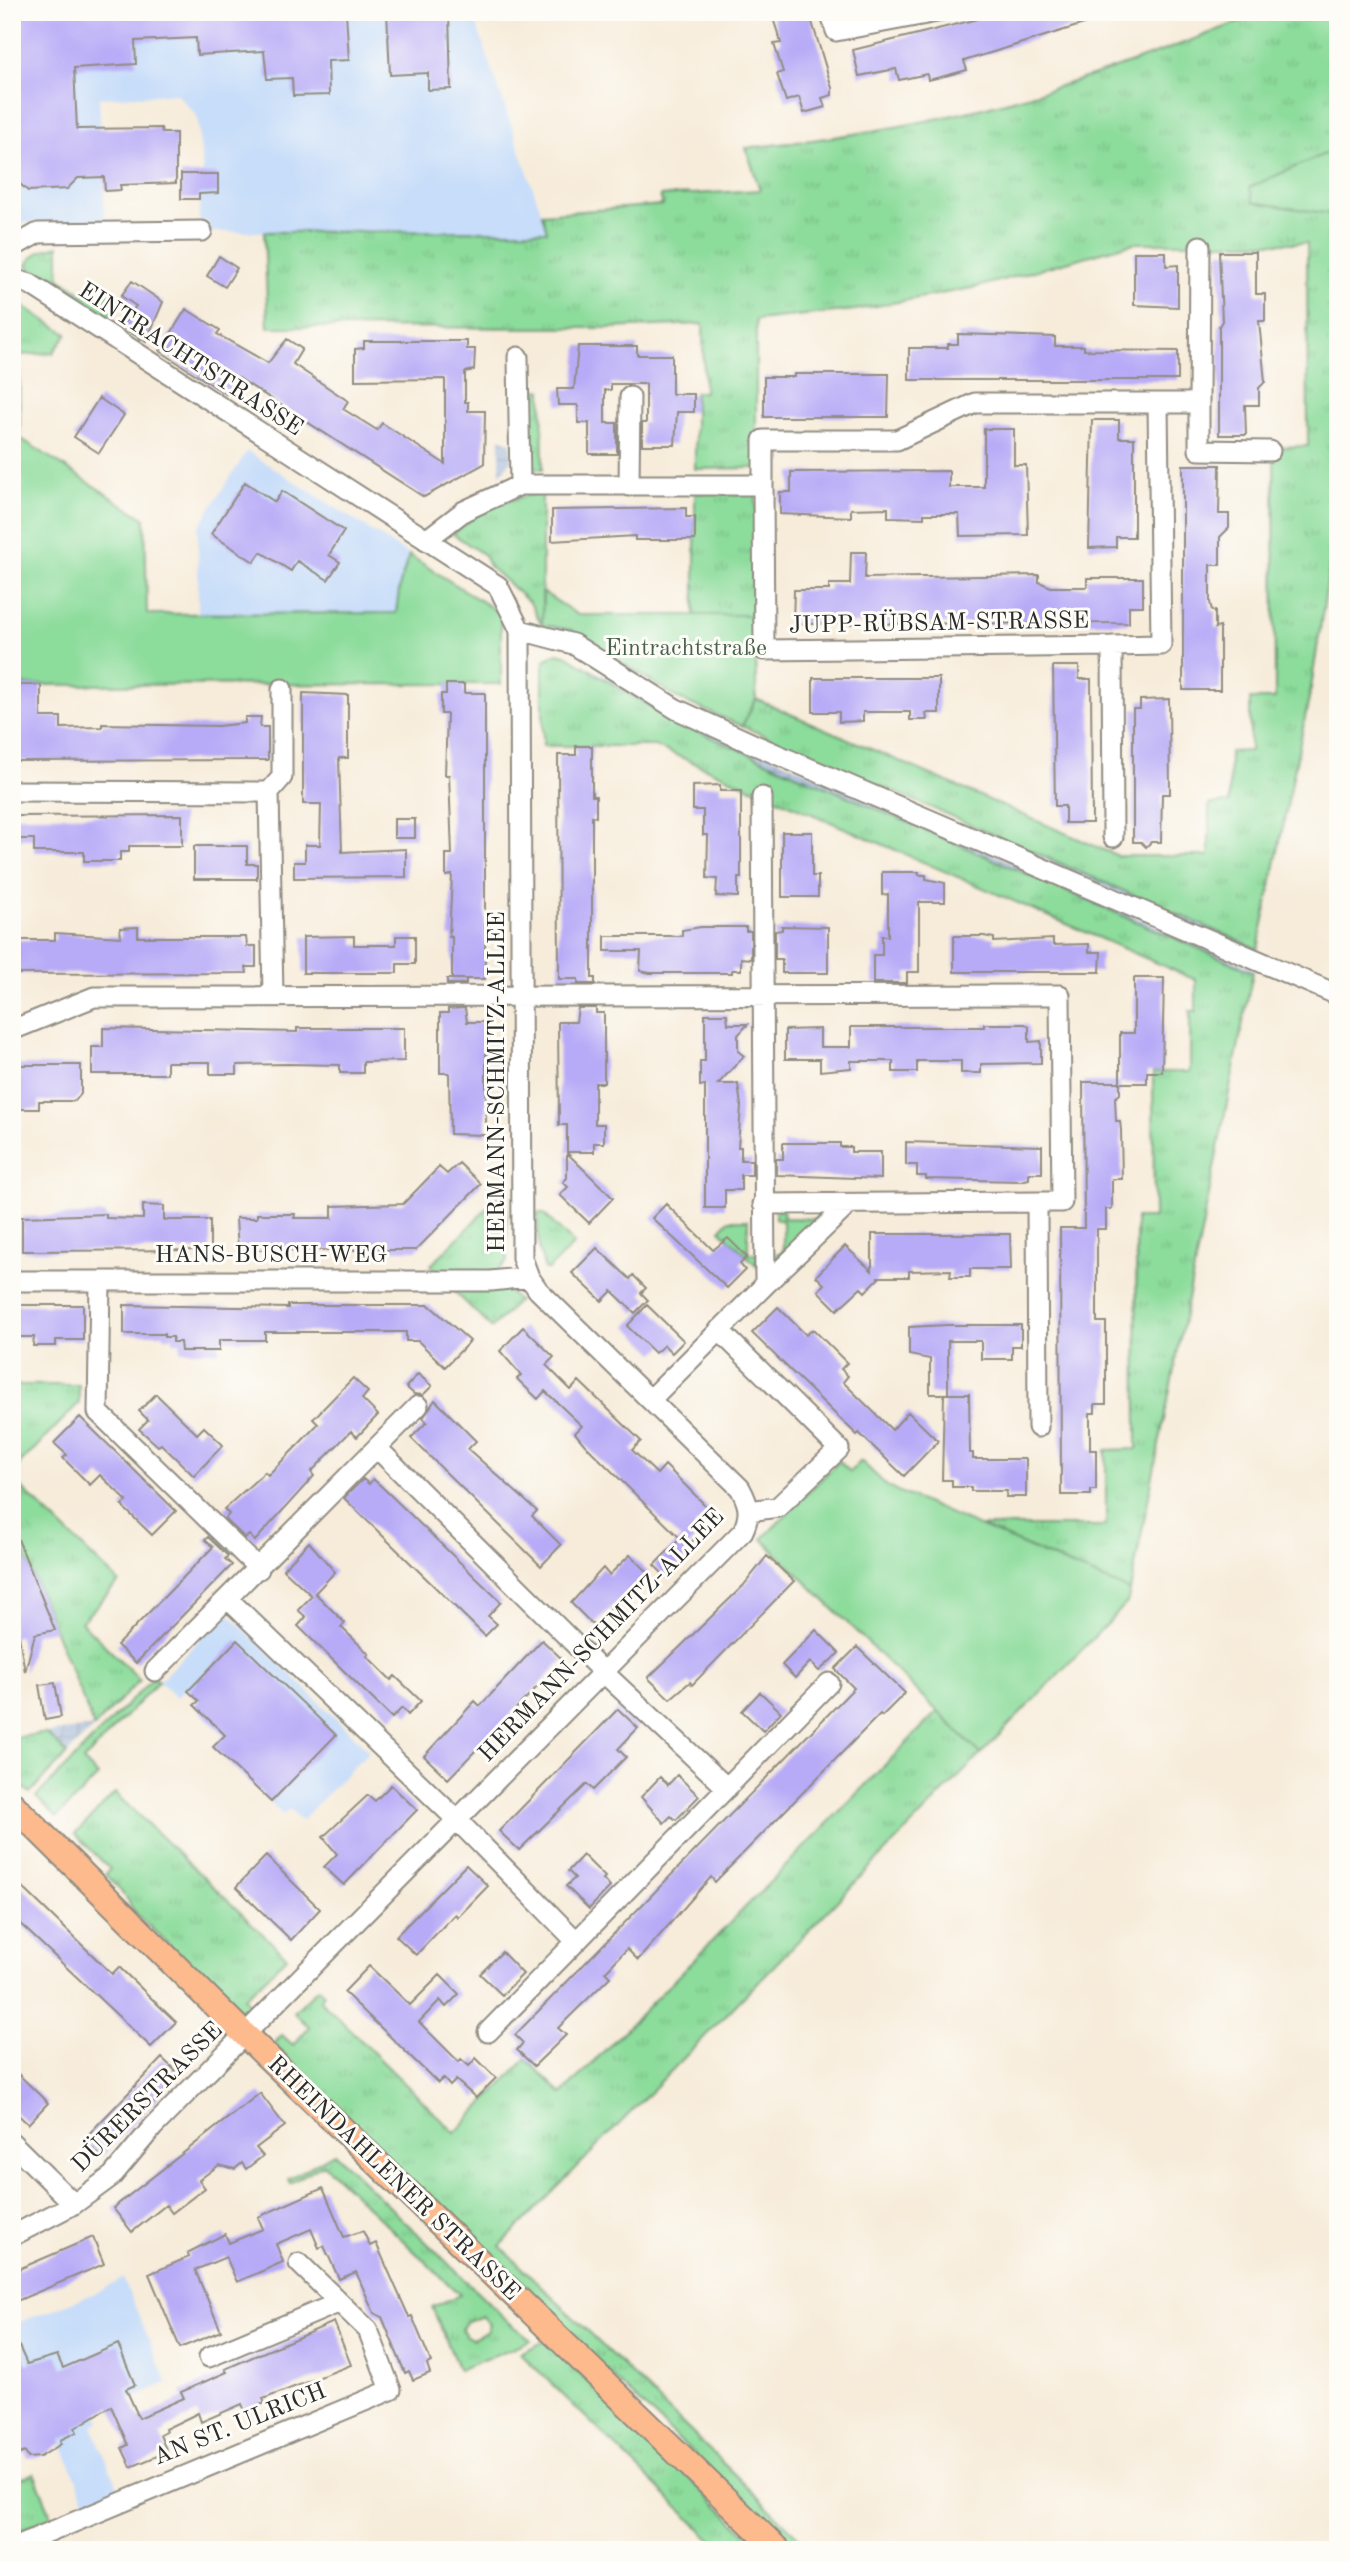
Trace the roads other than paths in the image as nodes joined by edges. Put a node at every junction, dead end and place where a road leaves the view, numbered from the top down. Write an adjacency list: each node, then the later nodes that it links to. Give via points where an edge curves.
1 (830, 12): 2 (street, via 836,31)
2 (937, 12)
3 (202, 231): 5 (street, via 38,233)
4 (1200, 246): 10 (street)
5 (12, 251)
6 (12, 279): 15 (street, EINTRACHTSTRASSE, via 30,284)
7 (519, 357): 12 (street)
8 (630, 397): 13 (street)
9 (1158, 403): 10 (street, JUPP-RÜBSAM-STRASSE); 14 (street, JUPP-RÜBSAM-STRASSE, via 975,403 897,440 762,440); 17 (street, JUPP-RÜBSAM-STRASSE, via 1161,645)
10 (1199, 403): 11 (street, via 1199,450)
11 (1270, 451)
12 (520, 485): 13 (street); 15 (street, via 464,511)
13 (629, 485): 14 (street)
14 (763, 485): 17 (street, JUPP-RÜBSAM-STRASSE, via 764,650)
15 (426, 540): 16 (street, EINTRACHTSTRASSE, via 498,586)
16 (520, 630): 24 (street, via 573,644 676,709 755,745); 26 (street, HERMANN-SCHMITZ-ALLEE)
17 (1112, 646): 22 (street, JUPP-RÜBSAM-STRASSE)
18 (282, 690): 20 (street, via 282,777)
19 (12, 791): 20 (street)
20 (269, 792): 25 (street)
21 (762, 797): 23 (street)
22 (1113, 837)
23 (762, 995): 26 (street); 28 (street, via 1060,995 1062,1202); 29 (street)
24 (1338, 995)
25 (273, 996): 26 (street); 27 (street, via 94,997)
26 (522, 996): 31 (street, HERMANN-SCHMITZ-ALLEE, via 522,1258)
27 (12, 1030)
28 (1037, 1202): 30 (street); 38 (street)
29 (763, 1204): 30 (street); 34 (street)
30 (849, 1204): 34 (street)
31 (529, 1276): 33 (street, HANS-BUSCH-WEG, via 491,1280); 36 (street, HERMANN-SCHMITZ-ALLEE)
32 (12, 1281): 33 (street, HANS-BUSCH-WEG)
33 (100, 1281): 41 (street, via 98,1412)
34 (765, 1285): 35 (street)
35 (719, 1330): 36 (street); 40 (street, via 839,1449 778,1507)
36 (651, 1399): 40 (street, HERMANN-SCHMITZ-ALLEE, via 740,1488)
37 (418, 1406): 39 (street)
38 (1038, 1427)
39 (377, 1448): 41 (street); 44 (street)
40 (749, 1511): 44 (street, HERMANN-SCHMITZ-ALLEE, via 743,1531)
41 (259, 1569): 42 (street)
42 (228, 1599): 43 (street); 48 (street)
43 (155, 1671)
44 (603, 1672): 46 (street); 48 (street, HERMANN-SCHMITZ-ALLEE)
45 (829, 1684): 46 (street)
46 (727, 1788): 49 (street)
47 (12, 1804): 51 (main road, RHEINDAHLENER STRASSE)
48 (457, 1820): 49 (street); 51 (street, HERMANN-SCHMITZ-ALLEE)
49 (576, 1941): 50 (street)
50 (488, 2032)
51 (245, 2035): 53 (street, DÜRERSTRASSE, via 153,2127 112,2176); 59 (main road, RHEINDAHLENER STRASSE)
52 (12, 2144): 53 (street)
53 (74, 2204): 54 (street, DÜRERSTRASSE)
54 (12, 2236)
55 (299, 2263): 56 (street, AN ST. ULRICH)
56 (338, 2303): 57 (street); 58 (street, AN ST. ULRICH, via 368,2330 391,2390)
57 (209, 2357)
58 (12, 2548)
59 (778, 2550)

